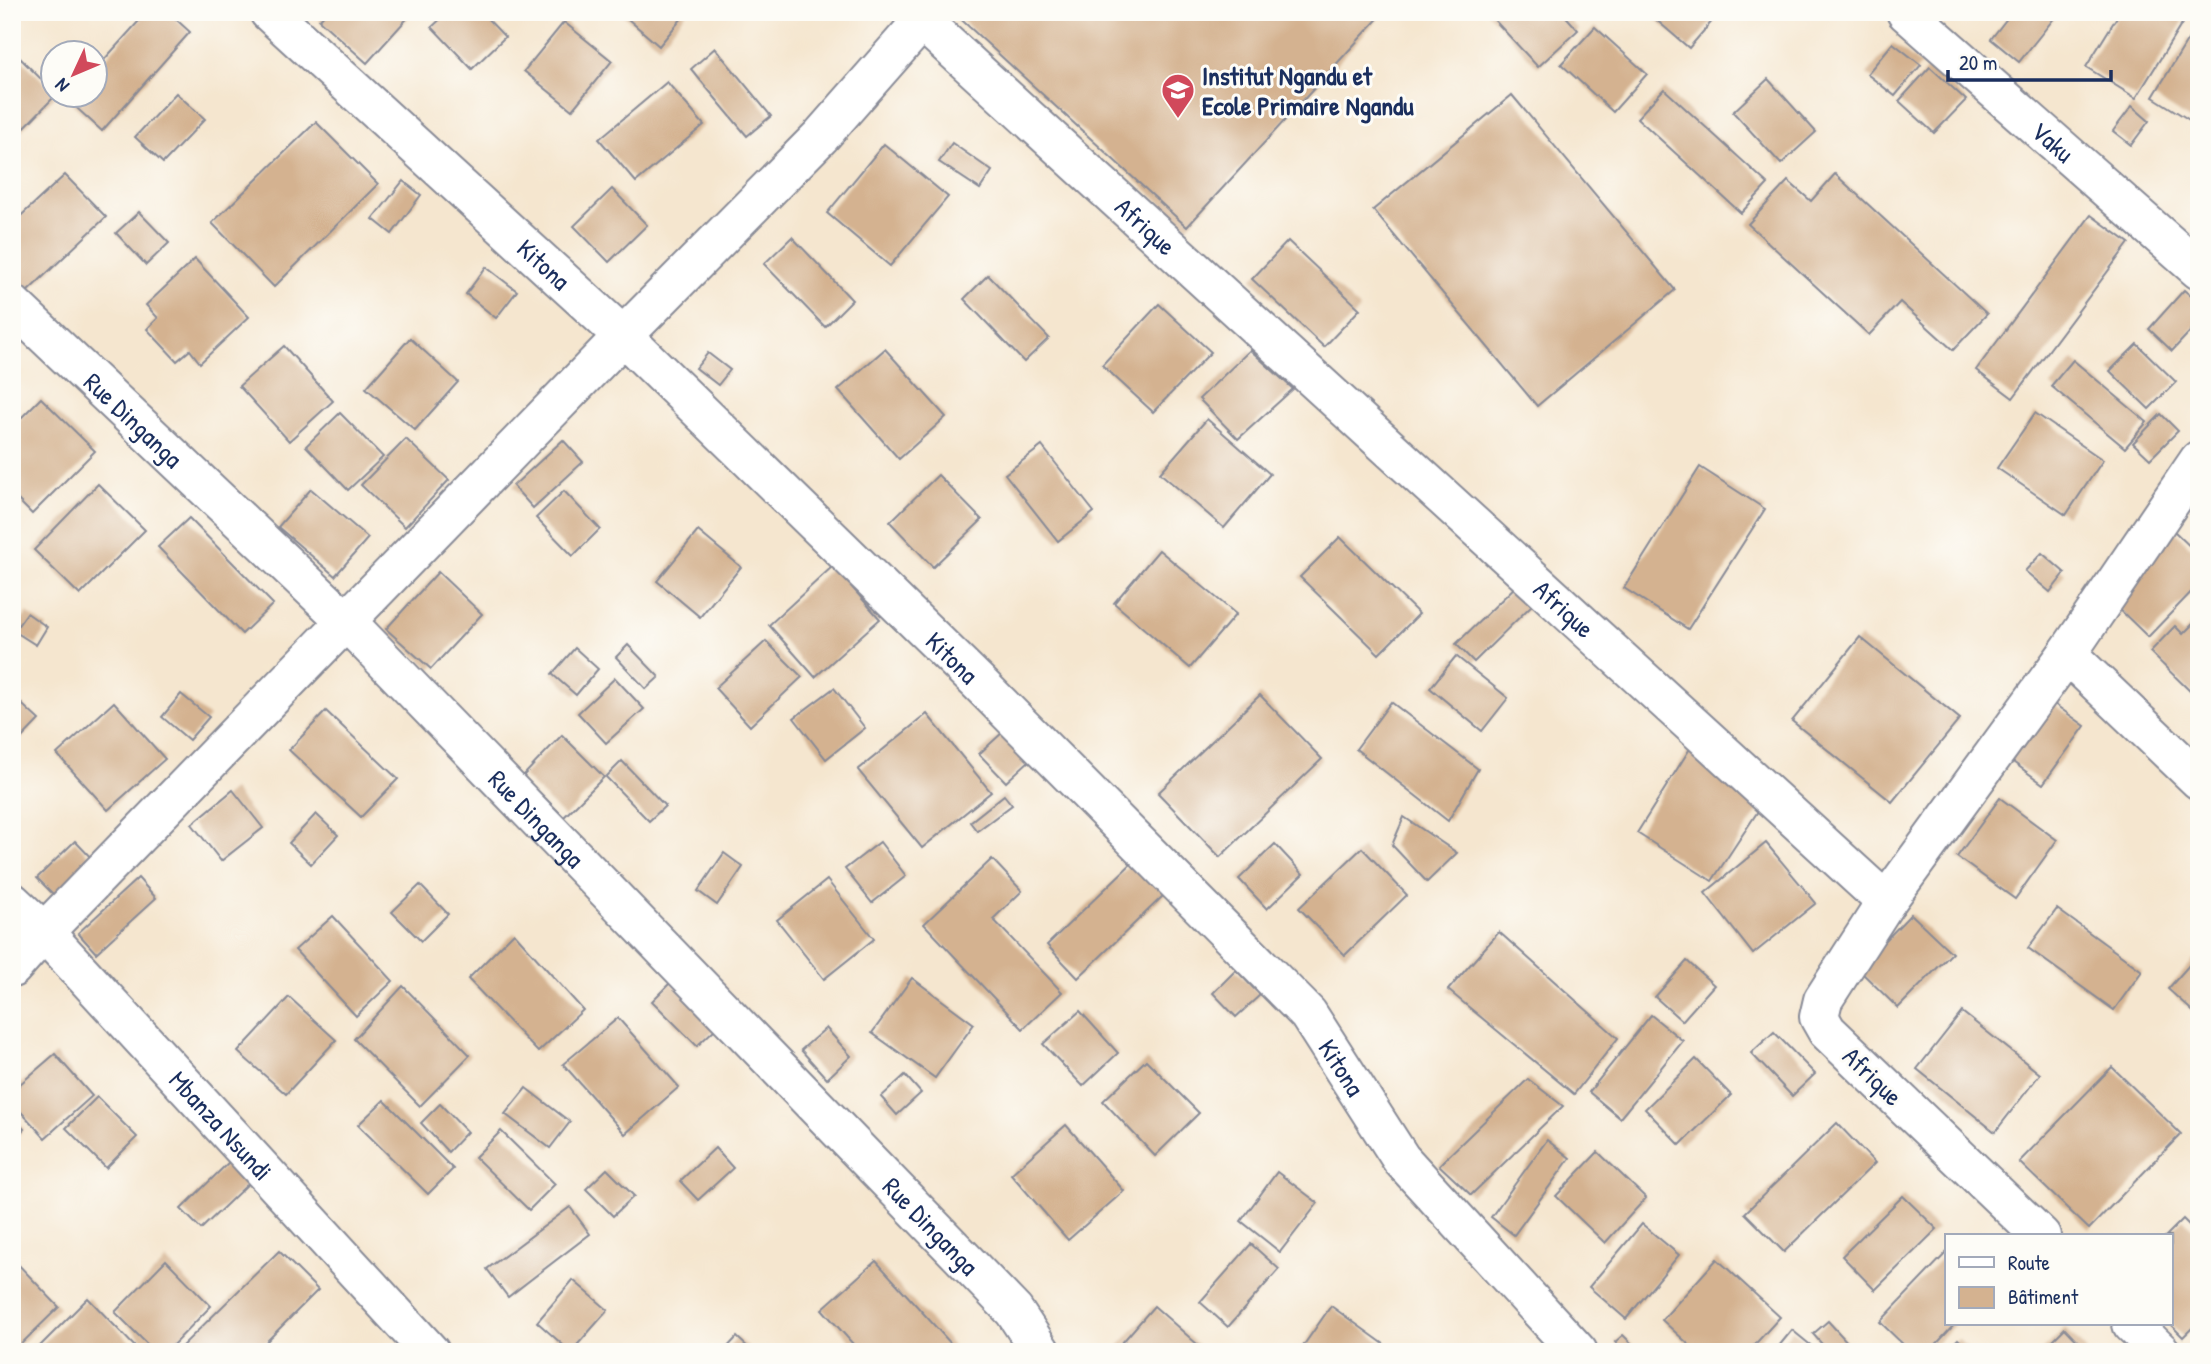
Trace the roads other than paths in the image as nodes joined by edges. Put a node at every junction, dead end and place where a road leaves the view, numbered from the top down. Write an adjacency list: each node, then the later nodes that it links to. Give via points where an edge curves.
1 (270, 12): 6 (street, Kitona)
2 (1906, 12): 4 (street, Vaku)
3 (917, 17): 6 (street, via 821,136); 12 (street, Afrique)
4 (2199, 270)
5 (12, 304): 8 (street, Rue Dinganga)
6 (623, 336): 8 (street); 19 (street, Kitona, via 969,673 1308,1014 1401,1159)
7 (2199, 460): 9 (street)
8 (345, 620): 13 (street); 18 (street, Rue Dinganga, via 1014,1311)
9 (2067, 654): 10 (street); 12 (street)
10 (2199, 780)
11 (12, 902): 13 (street, Mbanza Nsundi)
12 (1886, 902): 15 (street, Afrique, via 1823,1000 1819,1017 1827,1031)
13 (44, 932): 14 (street); 17 (street, Mbanza Nsundi)
14 (12, 968)
15 (2039, 1234)
16 (2134, 1326): 20 (street)
17 (430, 1352)
18 (1041, 1352)
19 (1578, 1352)
20 (2161, 1352)

